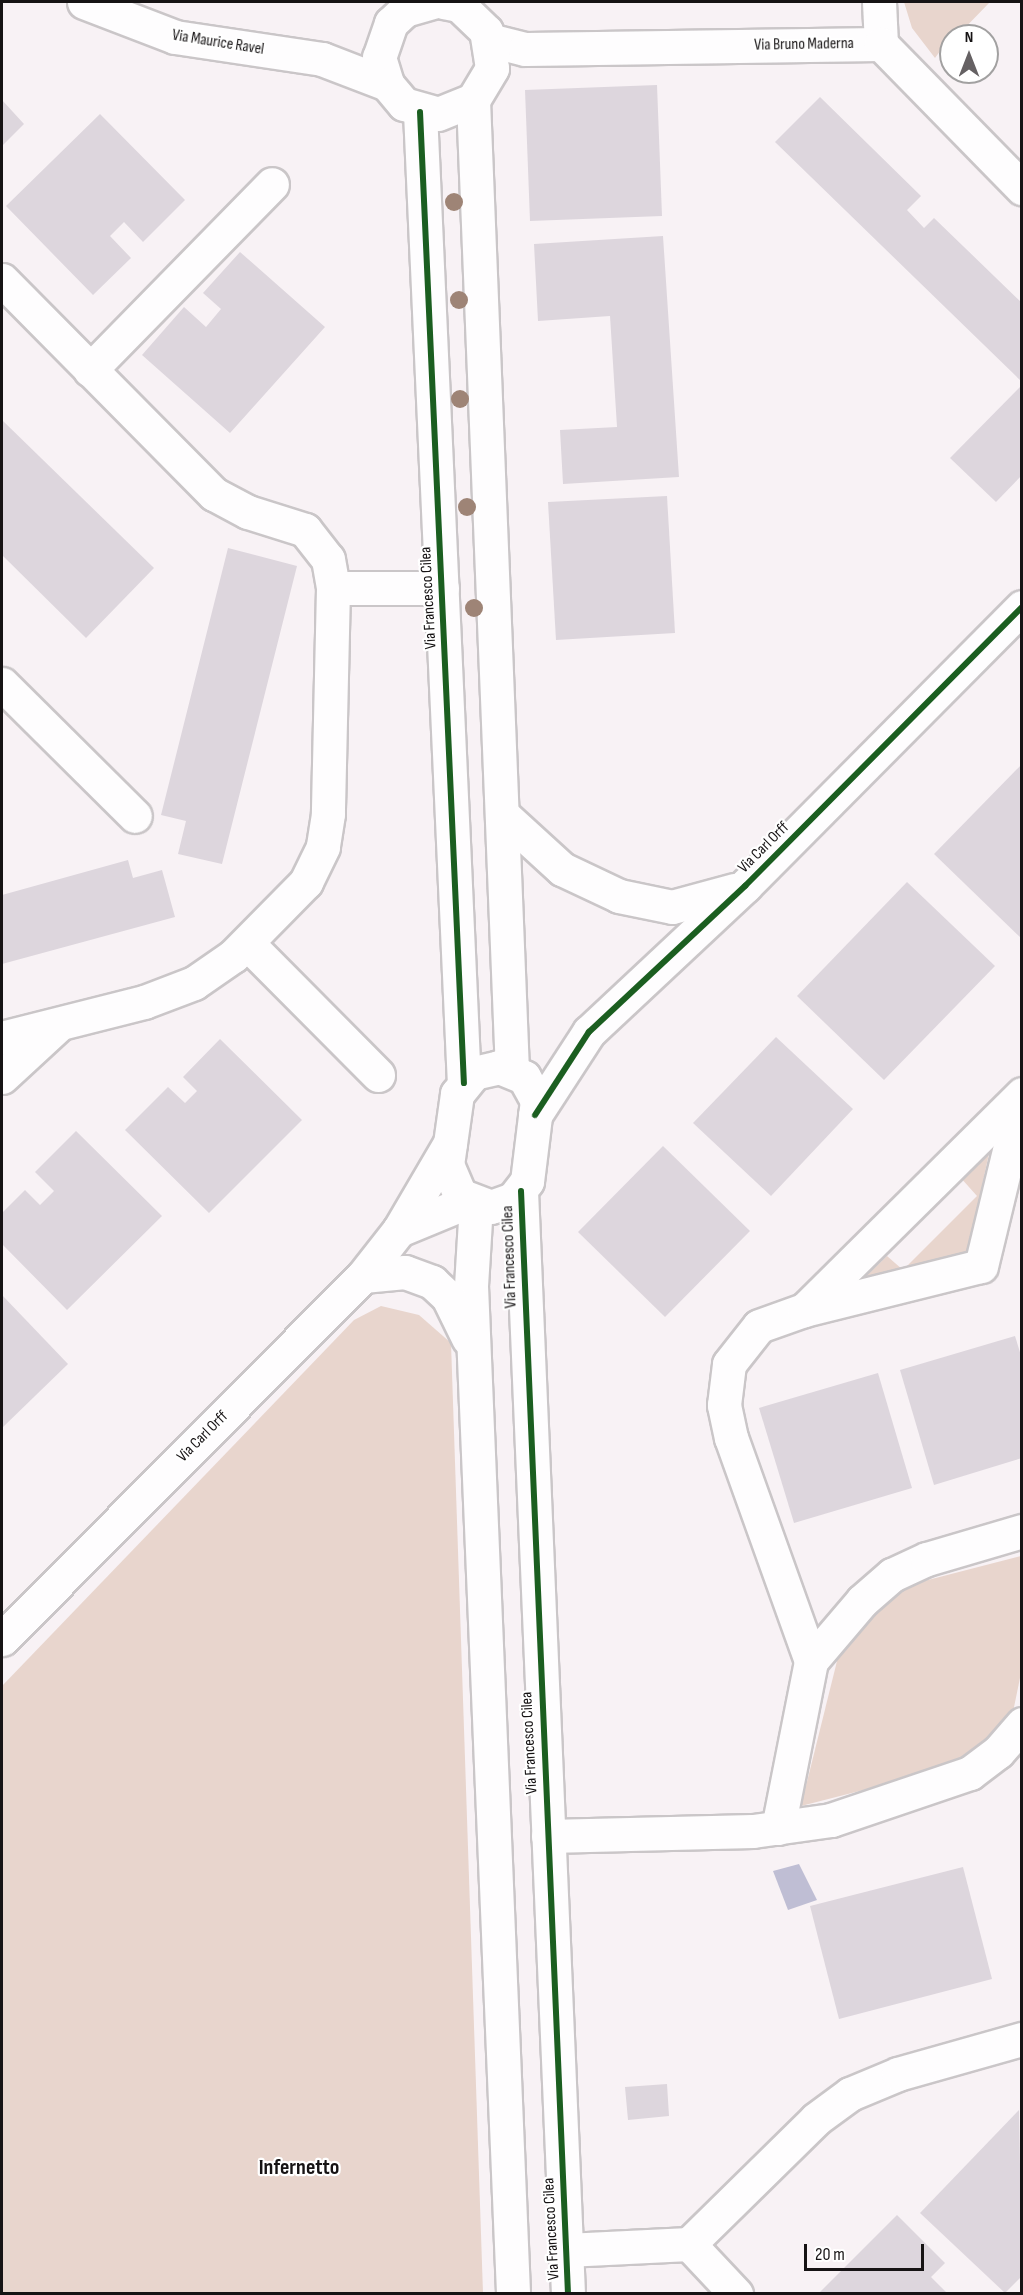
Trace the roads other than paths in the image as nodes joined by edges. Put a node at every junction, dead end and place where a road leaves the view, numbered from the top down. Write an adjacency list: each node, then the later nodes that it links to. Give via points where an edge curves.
1 (84, 2): 7 (street, Via Maurice Ravel, via 175,38)
2 (430, 2): 4 (street); 5 (street, via 405,10)
3 (879, 2): 6 (street)
4 (482, 31): 6 (street, Via Bruno Maderna, via 525,49); 9 (street)
5 (383, 39): 7 (street, Via Maurice Ravel); 8 (street, via 380,57)
6 (880, 44): 12 (street)
7 (322, 59): 8 (street, Via Maurice Ravel)
8 (387, 84): 10 (street, via 404,104)
9 (473, 100): 10 (street, via 457,110); 20 (street)
10 (420, 112): 16 (street, Via Francesco Cilea)
11 (272, 184): 14 (street)
12 (1022, 188)
13 (2, 280): 14 (street)
14 (90, 370): 15 (street, via 214,494 248,512 305,530 328,559)
15 (333, 588): 16 (street); 22 (street, via 328,814 323,847 294,898)
16 (442, 588): 29 (street, Via Francesco Cilea)
17 (1022, 608): 21 (street, Via Carl Orff)
18 (2, 684): 19 (street)
19 (135, 816)
20 (504, 816): 21 (street, via 562,869 620,896 672,907 706,901); 26 (street)
21 (744, 886): 24 (street, Via Carl Orff)
22 (247, 943): 23 (street, via 215,970 171,993); 27 (street)
23 (61, 1023): 25 (street); 28 (street)
24 (590, 1032): 26 (street, Via Carl Orff); 31 (street, Via Carl Orff)
25 (2, 1038)
26 (515, 1072): 29 (street, via 486,1068); 31 (street, Via Francesco Cilea, via 532,1088)
27 (378, 1075)
28 (2, 1077)
29 (464, 1083): 32 (street, Via Francesco Cilea, via 458,1094)
30 (1022, 1095): 37 (street); 37 (street, via 981,1266)
31 (536, 1115): 33 (street, Via Francesco Cilea, via 530,1171)
32 (450, 1143): 34 (street, Via Francesco Cilea, via 449,1176); 35 (street, Via Carl Orff)
33 (521, 1191): 34 (street, Via Francesco Cilea, via 502,1204); 44 (street, Via Francesco Cilea)
34 (473, 1203): 35 (street); 38 (street, Via Francesco Cilea)
35 (399, 1230): 36 (street, Via Carl Orff)
36 (363, 1276): 38 (street, via 405,1272 432,1282 448,1297); 40 (street, Via Carl Orff)
37 (804, 1310): 41 (street, via 772,1318 746,1337 725,1375 723,1405 730,1438)
38 (474, 1351): 48 (street, Via Francesco Cilea)
39 (1022, 1531): 41 (street, via 927,1559 892,1575 862,1601)
40 (2, 1639)
41 (811, 1661): 43 (street)
42 (1022, 1724): 43 (street, via 998,1752 954,1781 831,1820)
43 (778, 1828): 44 (street)
44 (548, 1836): 47 (street, Via Francesco Cilea)
45 (1022, 2039): 46 (street, via 898,2074 850,2094 816,2119)
46 (689, 2244): 47 (street); 50 (street)
47 (567, 2250): 49 (street, Via Francesco Cilea)
48 (513, 2294)
49 (568, 2294)
50 (736, 2294)

